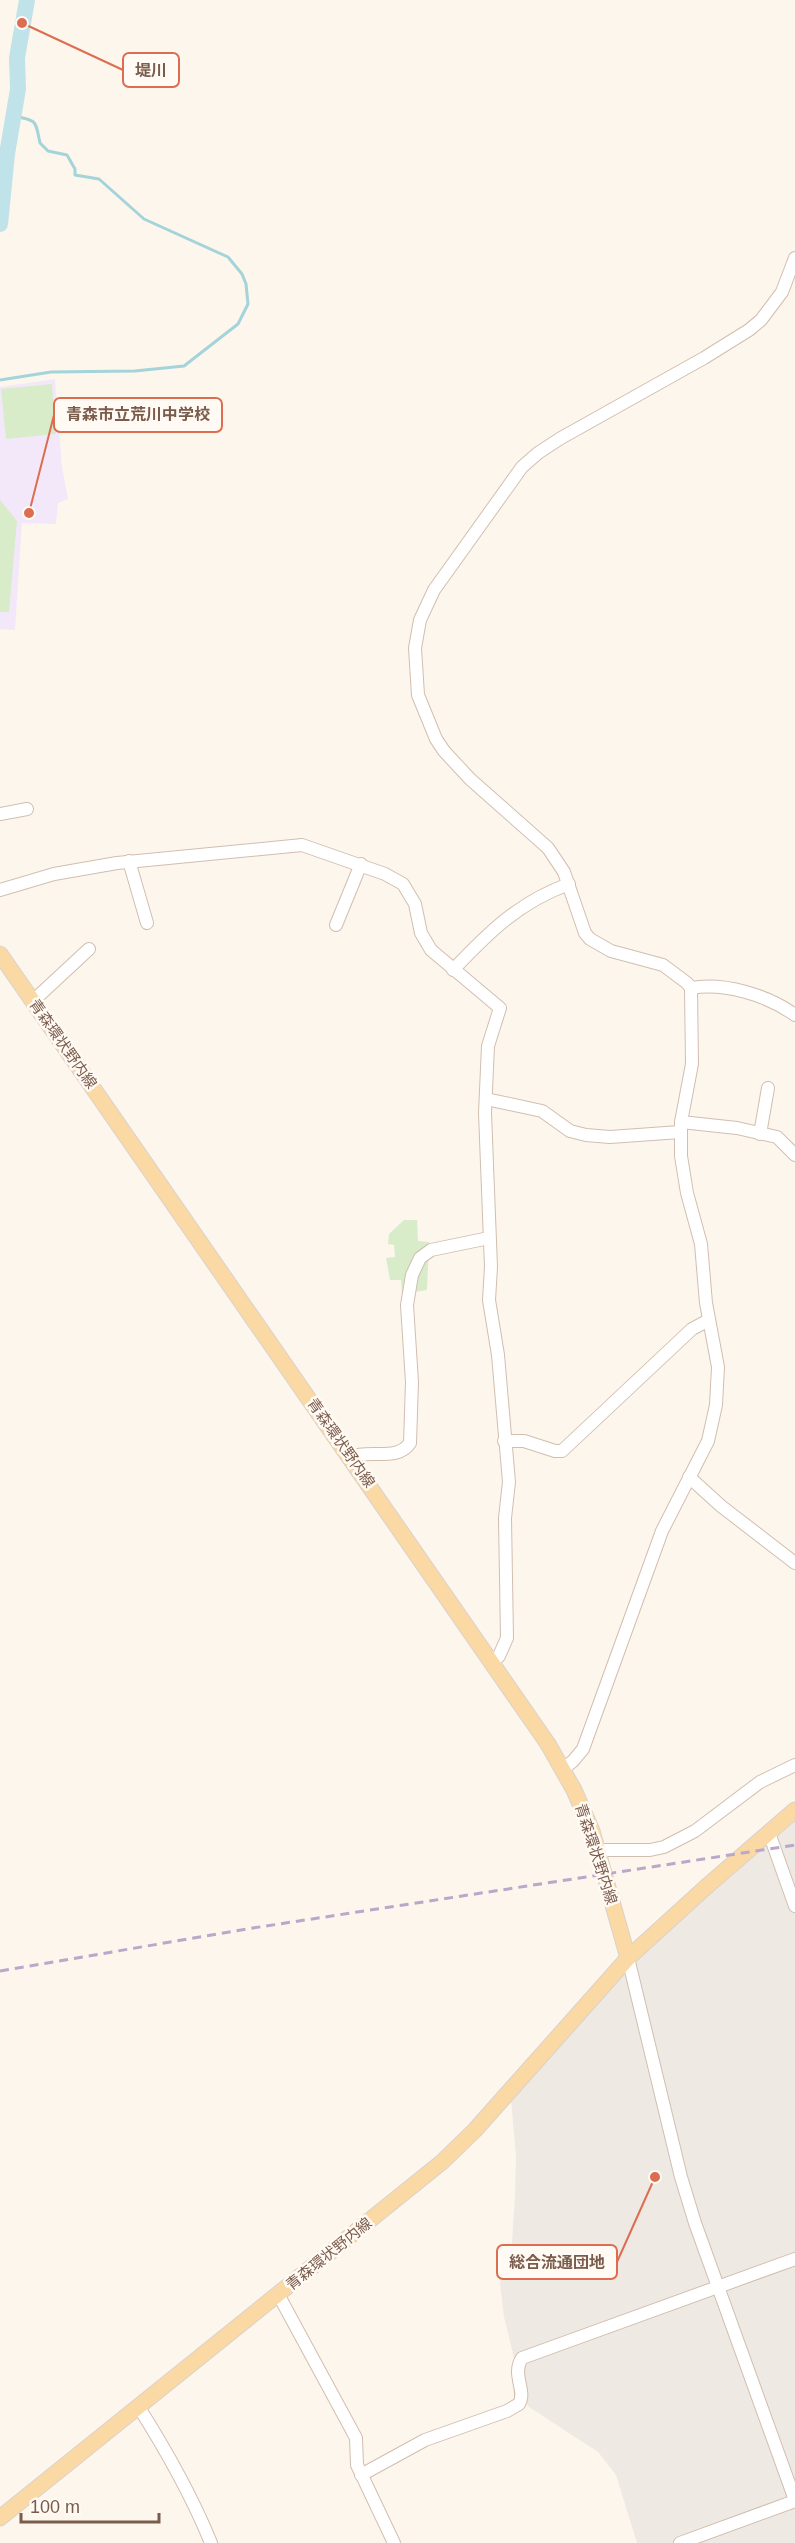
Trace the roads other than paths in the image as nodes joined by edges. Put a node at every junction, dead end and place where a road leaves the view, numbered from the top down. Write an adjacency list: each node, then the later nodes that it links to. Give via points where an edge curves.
1 (795, 258): 6 (street, via 783,292 749,330 529,460 446,573 420,620 415,648 416,683 436,739 470,780 539,838 557,859)
2 (27, 809): 3 (street)
3 (0, 814)
4 (129, 861): 5 (street, via 303,845); 7 (street, via 54,874); 8 (street)
5 (361, 864): 9 (street); 12 (street, via 403,884 416,904 426,943)
6 (569, 884): 12 (street, via 532,899 510,914); 13 (street, via 579,920 590,939 624,956 663,965)
7 (0, 890)
8 (147, 923)
9 (336, 925)
10 (89, 949): 14 (street)
11 (0, 954): 14 (main road, 青森環状野内線)
12 (453, 970): 17 (street, via 500,1008 488,1046)
13 (691, 988): 15 (street, via 744,993 776,1003); 18 (street, via 692,1064)
14 (33, 1001): 24 (main road, 青森環状野内線)
15 (795, 1015)
16 (768, 1088): 19 (street)
17 (486, 1099): 18 (street, via 542,1111 570,1131 586,1135 610,1137); 21 (street)
18 (680, 1127): 19 (street, via 737,1128); 22 (street, via 684,1180 701,1244)
19 (760, 1134): 20 (street, via 782,1140)
20 (795, 1155)
21 (489, 1238): 23 (street, via 489,1300 498,1355); 24 (street, via 431,1250 420,1258 408,1294 410,1443 393,1454)
22 (709, 1320): 23 (street, via 692,1329 562,1451); 25 (street, via 718,1367 718,1391 708,1441)
23 (504, 1441): 27 (street, via 509,1482 505,1518 507,1638)
24 (351, 1457): 27 (main road, 青森環状野内線)
25 (689, 1477): 26 (street); 29 (street, via 663,1531 583,1749)
26 (795, 1563)
27 (493, 1662): 29 (main road, 青森環状野内線)
28 (795, 1765): 32 (street, via 760,1782 695,1832 664,1847)
29 (563, 1769): 32 (main road, 青森環状野内線)
30 (795, 1810): 31 (main road, 青森環状野内線)
31 (769, 1833): 33 (street); 34 (main road, 青森環状野内線)
32 (598, 1850): 34 (main road, 青森環状野内線)
33 (795, 1906)
34 (628, 1958): 36 (street, via 681,2177); 37 (main road, 青森環状野内線, via 442,2162)
35 (795, 2259): 36 (street)
36 (719, 2287): 39 (street, via 522,2358 517,2374 519,2404 425,2440); 40 (street)
37 (278, 2294): 38 (main road, 青森環状野内線); 39 (street, via 356,2438 357,2465)
38 (138, 2406): 41 (main road, 青森環状野内線); 42 (street, via 170,2456)
39 (362, 2475): 43 (street)
40 (795, 2500): 44 (street)
41 (0, 2518)
42 (211, 2543)
43 (394, 2543)
44 (680, 2543)

